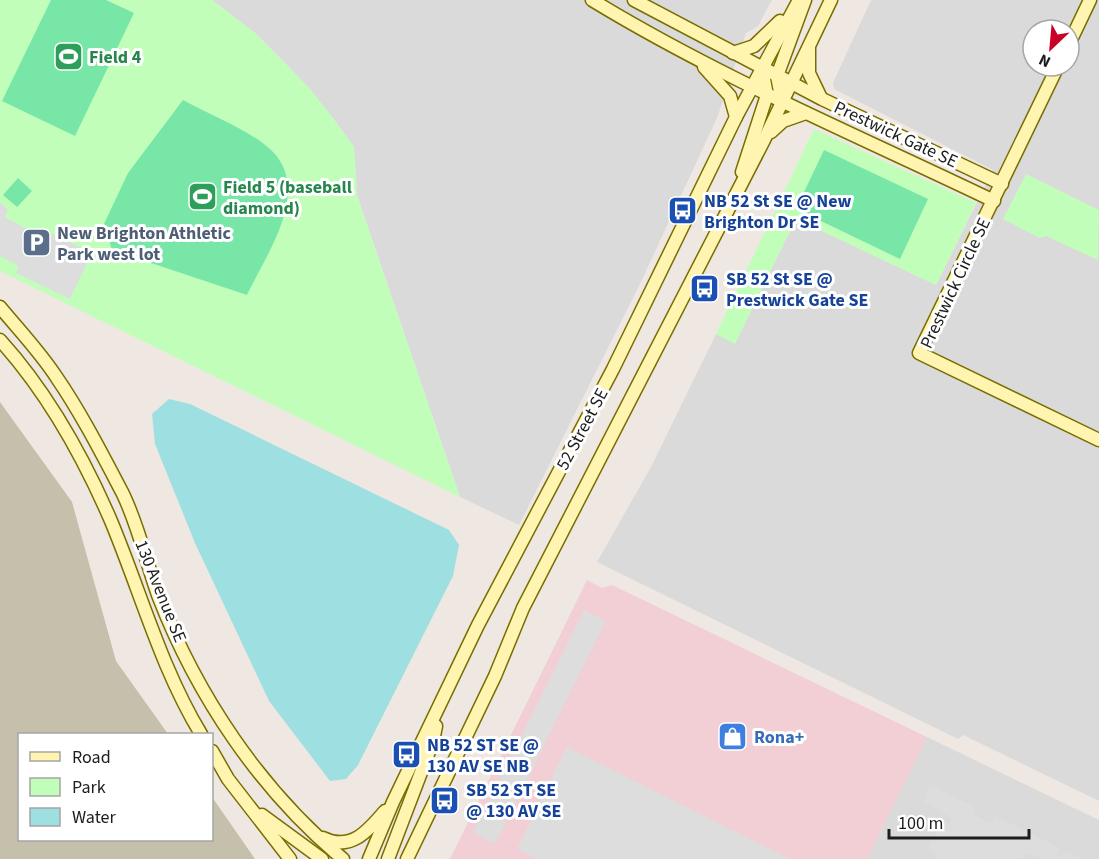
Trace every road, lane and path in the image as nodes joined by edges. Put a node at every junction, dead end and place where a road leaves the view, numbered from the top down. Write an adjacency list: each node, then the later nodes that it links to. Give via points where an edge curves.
1 (592, 0): 10 (main road)
2 (633, 0): 9 (main road, Prestwick Gate SE)
3 (805, 0): 12 (main road)
4 (831, 0): 8 (main road, 52 Street SE)
5 (1090, 0): 7 (main road)
6 (795, 5): 9 (main road, via 760,42); 11 (main road, 52 Street SE)
7 (1081, 19)
8 (808, 48): 14 (main road, 52 Street SE); 17 (main road, via 809,73)
9 (733, 53): 11 (main road, Prestwick Gate SE)
10 (695, 58): 15 (main road, Prestwick Gate SE); 20 (main road, via 723,86 735,104)
11 (762, 68): 12 (main road, Prestwick Gate SE); 15 (main road, 52 Street SE); 16 (main road)
12 (777, 76): 14 (main road, Prestwick Gate SE); 18 (main road)
13 (1052, 78): 22 (main road, Prestwick Circle SE)
14 (791, 83): 17 (main road, Prestwick Gate SE); 18 (main road, 52 Street SE)
15 (753, 88): 16 (main road, Prestwick Gate SE); 20 (main road, 52 Street SE)
16 (767, 95): 18 (main road, Prestwick Gate SE); 23 (main road)
17 (822, 99): 22 (main road, Prestwick Gate SE)
18 (782, 102): 19 (main road, Prestwick Gate SE); 21 (main road, 52 Street SE)
19 (806, 113): 21 (main road, via 783,121); 24 (main road, Prestwick Gate SE)
20 (736, 117): 28 (main road, 52 Street SE, via 626,344 478,626)
21 (764, 140): 23 (main road, 52 Street SE)
22 (1002, 184): 24 (main road, Prestwick Circle SE)
23 (737, 190): 41 (main road, 52 Street SE, via 523,608 495,676)
24 (994, 201): 27 (main road, Prestwick Circle SE, via 919,353)
25 (0, 307): 34 (main road, 130 Avenue SE, via 57,377 123,494 159,597 194,670 233,737 262,779)
26 (0, 340): 29 (main road, 130 Avenue SE, via 51,405 84,462 169,671)
27 (1099, 440)
28 (439, 710): 32 (main road, 52 Street SE); 40 (main road, via 433,741)
29 (200, 733)
30 (213, 753): 33 (main road)
31 (213, 760): 35 (main road, via 224,784)
32 (393, 802): 34 (main road, via 370,828 350,842 327,841); 39 (main road, 52 Street SE)
33 (249, 806): 36 (main road); 37 (main road)
34 (312, 832): 38 (main road, 130 Avenue SE)
35 (282, 859)
36 (290, 859)
37 (322, 859)
38 (343, 859)
39 (369, 859)
40 (388, 859)
41 (407, 859)

